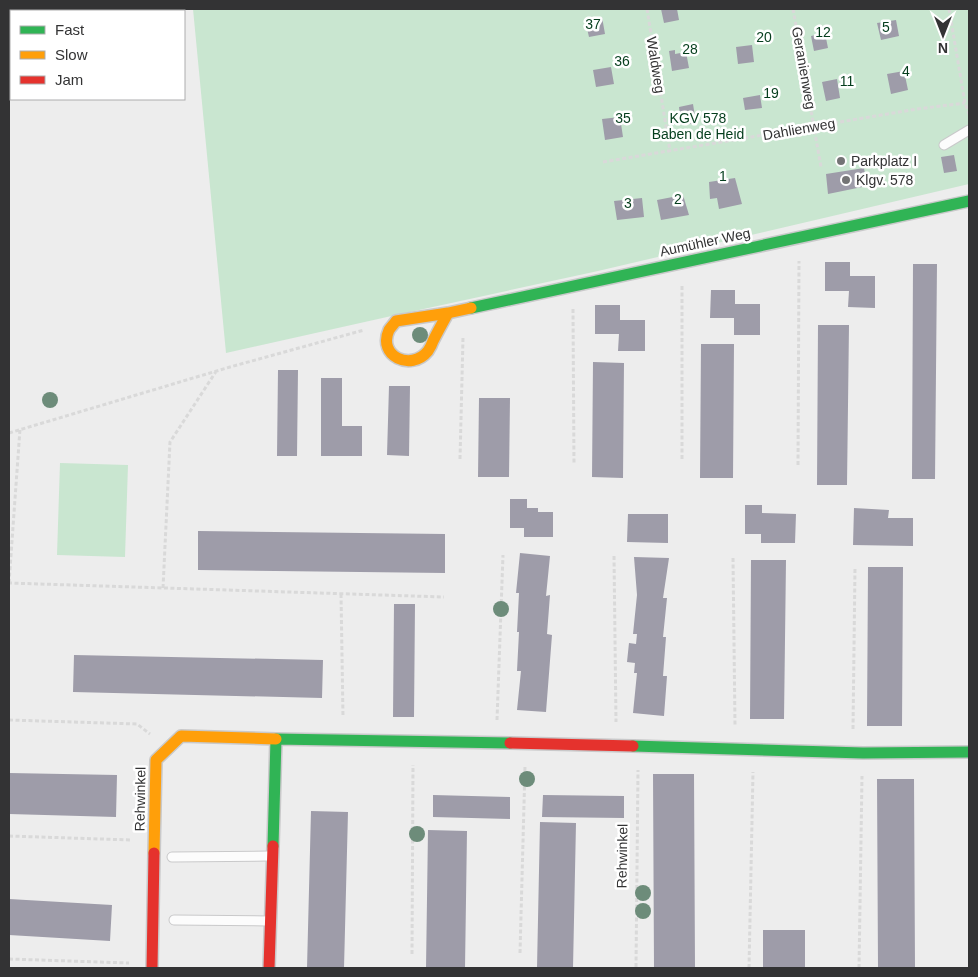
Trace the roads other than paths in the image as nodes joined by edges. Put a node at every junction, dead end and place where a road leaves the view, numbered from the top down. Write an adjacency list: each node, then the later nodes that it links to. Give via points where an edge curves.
1 (969, 130): 2 (lane)
2 (944, 145)
3 (969, 201): 4 (street, Aumühler Weg)
4 (448, 313): 4 (street, Aumühler Weg, via 396,321 386,337 388,350 397,359 417,360 428,351)
5 (276, 739): 6 (street, Rehwinkel); 7 (street); 11 (street, Rehwinkel, via 181,736 156,760)
6 (969, 752)
7 (272, 856): 8 (lane); 10 (street)
8 (172, 857)
9 (174, 920): 10 (lane)
10 (270, 921): 12 (street)
11 (152, 966)
12 (269, 968)

